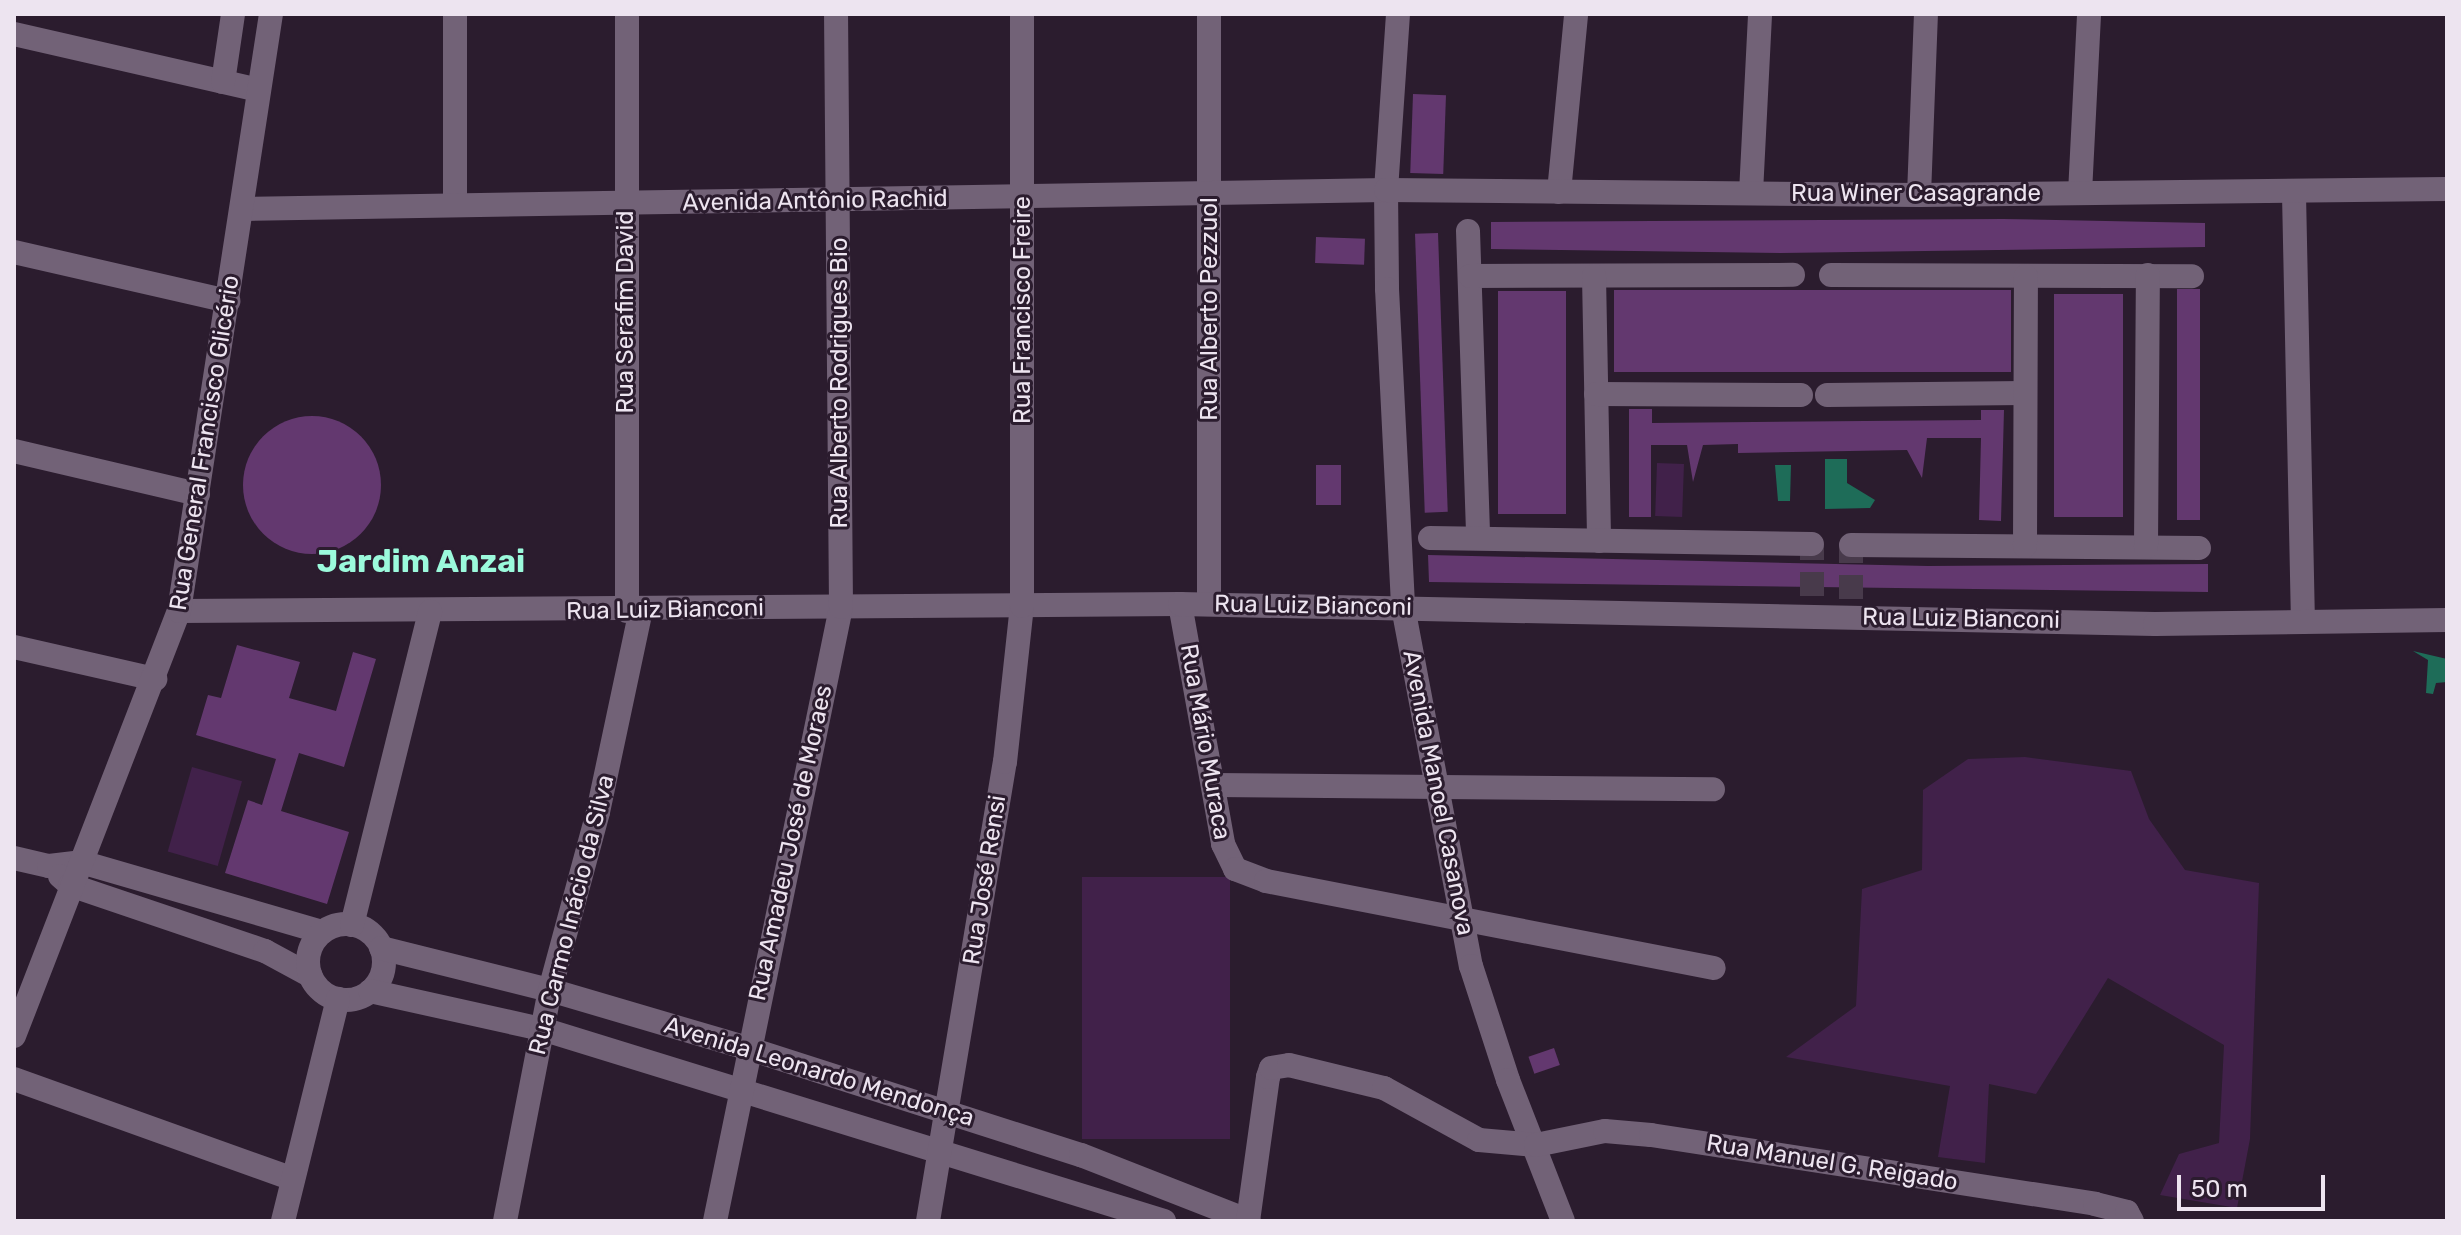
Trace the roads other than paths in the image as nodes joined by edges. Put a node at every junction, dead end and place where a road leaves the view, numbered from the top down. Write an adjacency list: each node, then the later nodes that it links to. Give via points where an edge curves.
1 (233, 14): 14 (street)
2 (271, 14): 15 (street, Rua General Francisco Glicério)
3 (455, 14): 27 (street)
4 (627, 14): 26 (street, Rua Serafim David)
5 (836, 14): 25 (street, Rua Alberto Rodrigues Bio)
6 (1022, 14): 24 (street, Rua Francisco Freire)
7 (1209, 14): 23 (street, Rua Alberto Pezzuol)
8 (1398, 14): 17 (street, Avenida Manoel Casanova)
9 (1576, 14): 18 (street)
10 (1760, 14): 19 (street)
11 (1926, 14): 22 (street)
12 (2089, 14): 20 (street)
13 (14, 34): 14 (street)
14 (223, 82): 15 (street)
15 (259, 90): 28 (street, Rua General Francisco Glicério)
16 (2447, 189): 21 (street, Rua Winer Casagrande)
17 (1386, 190): 18 (street, Rua Winer Casagrande); 23 (street, Avenida Antônio Rachid); 57 (street, Avenida Manoel Casanova)
18 (1559, 192): 19 (street, Rua Winer Casagrande)
19 (1751, 193): 22 (street, Rua Winer Casagrande)
20 (2080, 193): 21 (street, Rua Winer Casagrande); 22 (street, Rua Winer Casagrande)
21 (2294, 194): 62 (street)
22 (1919, 195)
23 (1211, 196): 24 (street, Avenida Antônio Rachid); 54 (street, Rua Alberto Pezzuol)
24 (1023, 198): 25 (street, Avenida Antônio Rachid); 55 (street, Rua Francisco Freire)
25 (838, 201): 26 (street, Avenida Antônio Rachid); 56 (street, Rua Alberto Rodrigues Bio)
26 (626, 203): 27 (street, Avenida Antônio Rachid); 58 (street, Rua Serafim David)
27 (455, 205): 28 (street, Avenida Antônio Rachid)
28 (244, 209): 38 (street, Rua General Francisco Glicério)
29 (1468, 231): 34 (street)
30 (14, 252): 38 (street)
31 (1793, 275): 35 (street)
32 (1831, 275): 36 (street)
33 (2148, 275): 36 (street); 37 (street); 51 (street)
34 (1470, 276): 35 (street); 46 (street)
35 (1594, 276): 40 (street)
36 (2026, 276): 39 (street)
37 (2192, 276)
38 (228, 301): 44 (street, Rua General Francisco Glicério)
39 (2025, 393): 42 (street); 50 (street)
40 (1596, 394): 41 (street); 47 (street)
41 (1801, 395)
42 (1827, 395)
43 (14, 451): 44 (street)
44 (198, 494): 59 (street, Rua General Francisco Glicério)
45 (1430, 538): 46 (street)
46 (1478, 538): 47 (street)
47 (1599, 541): 48 (street)
48 (1812, 544)
49 (1851, 545): 50 (street)
50 (2025, 546): 51 (street)
51 (2146, 547): 52 (street)
52 (2199, 548)
53 (1180, 604): 54 (street, Rua Luiz Bianconi); 55 (street, Rua Luiz Bianconi); 65 (street, Rua Mário Muraca)
54 (1209, 604): 57 (street, Rua Luiz Bianconi)
55 (1022, 606): 56 (street, Rua Luiz Bianconi); 86 (street, Rua José Rensi, via 1005,762)
56 (841, 607): 58 (street, Rua Luiz Bianconi); 83 (street, Rua Amadeu José de Moraes)
57 (1403, 607): 62 (street, Rua Luiz Bianconi, via 1812,606); 66 (street, Avenida Manoel Casanova)
58 (634, 610): 60 (street, Rua Luiz Bianconi); 78 (street, Rua Carmo Inácio da Silva, via 598,812)
59 (179, 611): 60 (street, Rua Luiz Bianconi); 64 (street, Rua General Francisco Glicério)
60 (430, 612): 73 (street)
61 (2447, 620): 62 (street, Rua Luiz Bianconi)
62 (2303, 622)
63 (14, 647): 64 (street)
64 (155, 679): 69 (street, Rua General Francisco Glicério)
65 (1214, 785): 66 (street); 72 (street, Rua Mário Muraca, via 1226,853 1243,873)
66 (1434, 787): 67 (street); 72 (street, Avenida Manoel Casanova)
67 (1713, 789)
68 (14, 858): 70 (street)
69 (81, 862): 70 (street); 71 (street, Rua General Francisco Glicério); 74 (street)
70 (49, 866): 71 (street)
71 (70, 885): 77 (street, via 265,951); 82 (street, Rua General Francisco Glicério)
72 (1461, 921): 76 (street, Rua Mário Muraca); 87 (street, Avenida Manoel Casanova, via 1485,1013)
73 (352, 925): 74 (street); 75 (street, via 367,930)
74 (322, 932): 77 (street, via 309,952)
75 (381, 948): 78 (street, Avenida Leonardo Mendonça); 79 (street, via 383,971)
76 (1714, 968)
77 (311, 976): 80 (street)
78 (550, 990): 81 (street, Rua Carmo Inácio da Silva); 83 (street, Avenida Leonardo Mendonça)
79 (370, 991): 80 (street); 81 (street, Avenida Leonardo Mendonça)
80 (338, 999): 89 (street)
81 (542, 1029): 85 (street, Avenida Leonardo Mendonça); 92 (street, Rua Carmo Inácio da Silva)
82 (14, 1036)
83 (747, 1048): 85 (street, Rua Amadeu José de Moraes); 86 (street, Avenida Leonardo Mendonça)
84 (14, 1079): 89 (street)
85 (739, 1089): 88 (street, Avenida Leonardo Mendonça); 93 (street, Rua Amadeu José de Moraes)
86 (947, 1112): 88 (street, Rua José Rensi); 96 (street, Avenida Leonardo Mendonça, via 1081,1155)
87 (1536, 1145): 90 (street, Rua Manuel G. Reigado, via 1605,1131 1651,1135); 96 (street, Rua Manuel G. Reigado, via 1497,1144 1462,1135 1362,1080 1289,1065 1271,1068); 97 (street, Avenida Manoel Casanova)
88 (941, 1153): 94 (street, Rua José Rensi); 95 (street, Avenida Leonardo Mendonça)
89 (291, 1178): 91 (street)
90 (2130, 1216)
91 (283, 1221)
92 (505, 1221)
93 (715, 1221)
94 (928, 1221)
95 (1164, 1221)
96 (1248, 1221)
97 (1563, 1221)

